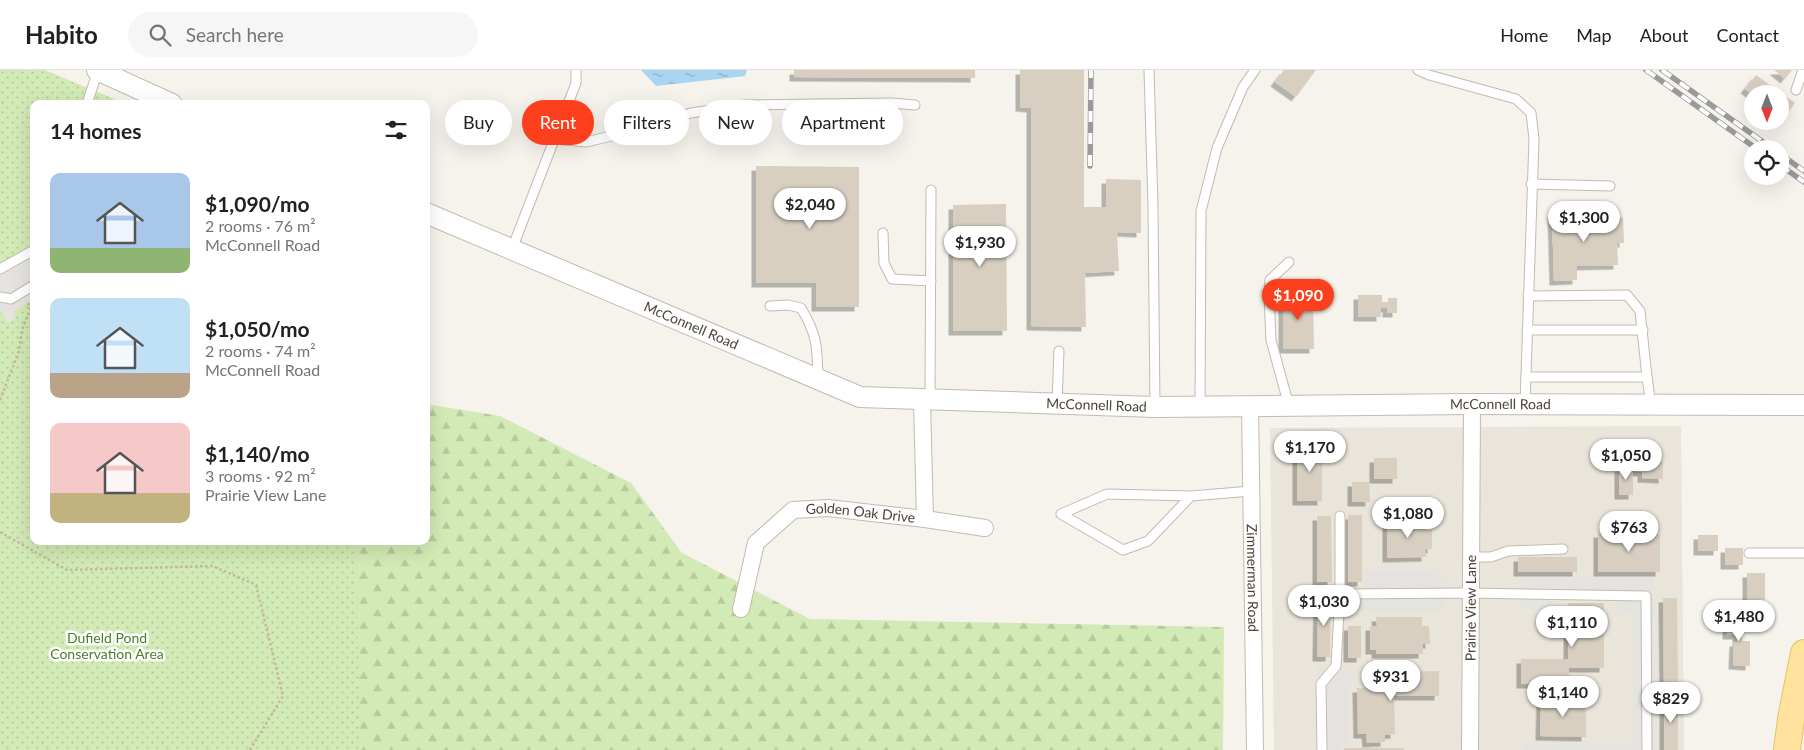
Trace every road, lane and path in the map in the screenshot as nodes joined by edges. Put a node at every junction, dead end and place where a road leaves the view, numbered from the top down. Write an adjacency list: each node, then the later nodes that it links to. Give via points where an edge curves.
1 (576, 70): 10 (lane, via 576,83)
2 (1149, 70): 44 (lane, via 1154,207)
3 (1255, 70): 45 (lane, via 1243,87 1217,148 1201,211)
4 (1418, 70): 14 (lane, via 1516,99 1532,112)
5 (1803, 70): 7 (lane)
6 (103, 71): 8 (lane); 9 (street)
7 (1796, 90)
8 (89, 100)
9 (164, 100)
10 (569, 100)
11 (916, 105): 12 (lane, via 745,105 691,112)
12 (594, 140)
13 (552, 145): 19 (lane)
14 (1531, 184): 15 (lane); 26 (lane)
15 (1610, 186)
16 (931, 190): 23 (lane)
17 (430, 215): 19 (street, McConnell Road)
18 (884, 233): 23 (lane, via 884,263 892,279)
19 (512, 250): 34 (street, McConnell Road)
20 (30, 252): 22 (lane)
21 (1289, 262): 43 (lane, via 1270,280 1269,294 1271,340)
22 (0, 269)
23 (931, 280): 36 (lane)
24 (30, 287): 25 (lane)
25 (24, 291): 27 (lane, via 11,299); 35 (path, via 30,310 22,330 20,352)
26 (1528, 296): 29 (lane); 30 (lane, via 1627,295 1640,311)
27 (0, 297)
28 (770, 306): 34 (lane, via 801,308 817,342)
29 (1527, 330): 30 (lane); 32 (lane)
30 (1643, 330): 33 (lane)
31 (1059, 352): 37 (lane)
32 (1526, 377): 33 (lane); 39 (lane)
33 (1647, 377): 40 (lane)
34 (818, 379): 36 (street, McConnell Road, via 860,397)
35 (0, 400)
36 (926, 400): 37 (street, McConnell Road); 49 (street)
37 (1056, 403): 44 (street, McConnell Road)
38 (1472, 404): 39 (street, McConnell Road); 43 (street, McConnell Road); 55 (street, Prairie View Lane)
39 (1526, 404): 40 (street, McConnell Road)
40 (1651, 405): 41 (street, McConnell Road)
41 (1804, 405)
42 (1250, 406): 43 (street, McConnell Road); 45 (street, McConnell Road); 46 (street, Zimmerman Road)
43 (1289, 406)
44 (1155, 407): 45 (street, McConnell Road)
45 (1200, 407)
46 (1251, 491): 47 (lane); 63 (street, Zimmerman Road)
47 (1191, 496): 47 (lane, via 1107,494 1061,514 1123,550 1148,541)
48 (1340, 516): 57 (lane)
49 (924, 519): 50 (street, Golden Oak Drive); 58 (street, Golden Oak Drive, via 828,508 793,510 756,543)
50 (985, 528)
51 (0, 532): 62 (path, via 67,570 213,566 256,585 283,696)
52 (1563, 549): 55 (lane, via 1508,551 1491,557)
53 (1804, 553): 54 (lane)
54 (1749, 554)
55 (1471, 557): 56 (street, Prairie View Lane)
56 (1470, 593): 57 (lane); 65 (street, Prairie View Lane); 66 (lane, via 1646,596)
57 (1340, 594): 64 (lane, via 1336,666 1321,684)
58 (741, 609)
59 (1804, 653): 60 (main road)
60 (1800, 699): 61 (main road)
61 (1790, 748)
62 (250, 750)
63 (1255, 750)
64 (1322, 750)
65 (1470, 750)
66 (1648, 750)

